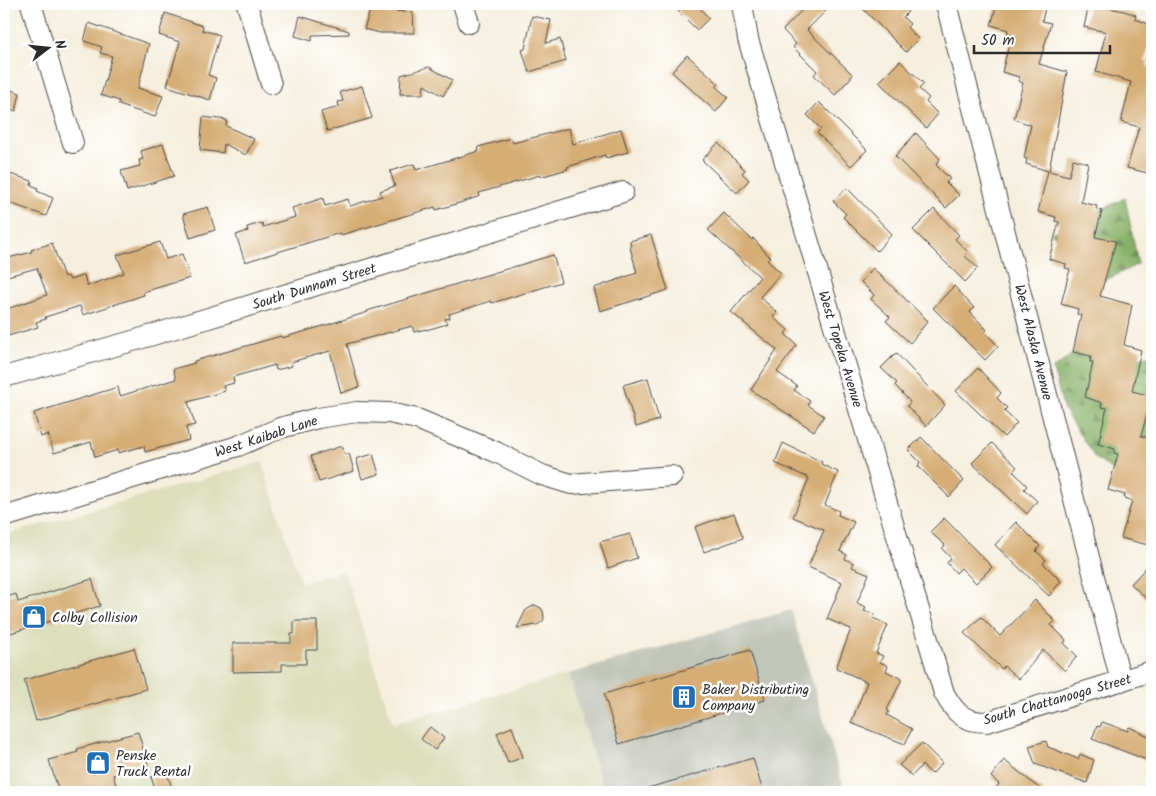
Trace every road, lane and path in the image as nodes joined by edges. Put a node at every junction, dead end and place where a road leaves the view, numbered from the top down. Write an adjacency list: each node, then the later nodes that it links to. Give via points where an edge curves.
1 (31, 4): 6 (street)
2 (247, 4): 5 (street)
3 (742, 4): 13 (street, West Topeka Avenue, via 751,48)
4 (946, 4): 12 (street, West Alaska Avenue)
5 (271, 84)
6 (73, 143)
7 (623, 192): 8 (street, South Dunnam Street)
8 (4, 378)
9 (672, 476): 10 (street, West Kaibab Lane, via 571,484 542,475 416,419 357,412 280,428 238,446)
10 (4, 517)
11 (1152, 671): 12 (street, South Chattanooga Street)
12 (1121, 681): 13 (street, South Chattanooga Street, via 987,722 961,717)
13 (944, 693)

